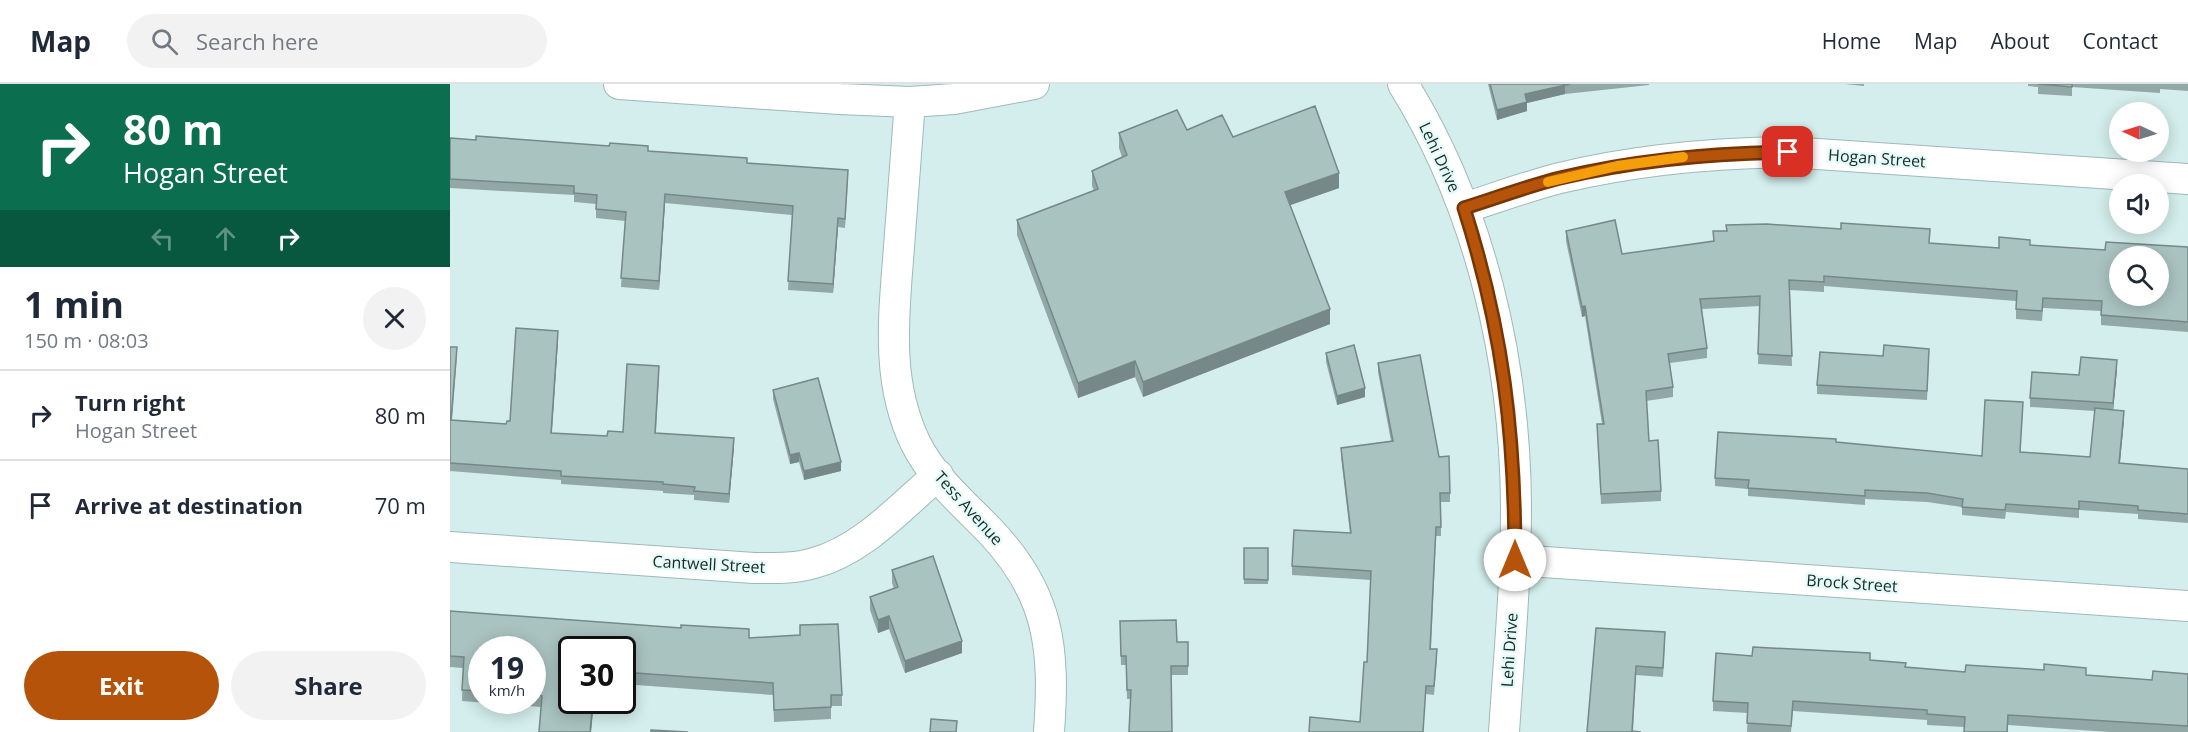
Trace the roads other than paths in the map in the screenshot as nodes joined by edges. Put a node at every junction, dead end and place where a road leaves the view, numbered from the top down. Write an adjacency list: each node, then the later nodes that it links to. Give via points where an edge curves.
1 (619, 84): 4 (street)
2 (1034, 84): 4 (street, via 954,99)
3 (1403, 84): 6 (street, Lehi Drive)
4 (910, 102): 7 (street, Tess Avenue, via 893,334 895,375 917,444)
5 (2188, 179): 6 (street, Hogan Street, via 1788,152 1733,153 1617,166 1559,178)
6 (1464, 208): 9 (street, Lehi Drive, via 1485,275 1507,388 1513,446)
7 (938, 475): 8 (street, Cantwell Street, via 865,538 813,564 793,567 754,568); 11 (street, Tess Avenue, via 1015,559 1035,597 1052,658)
8 (450, 547)
9 (1515, 560): 10 (street, Brock Street); 12 (street, Lehi Drive)
10 (2188, 606)
11 (1049, 732)
12 (1504, 732)

